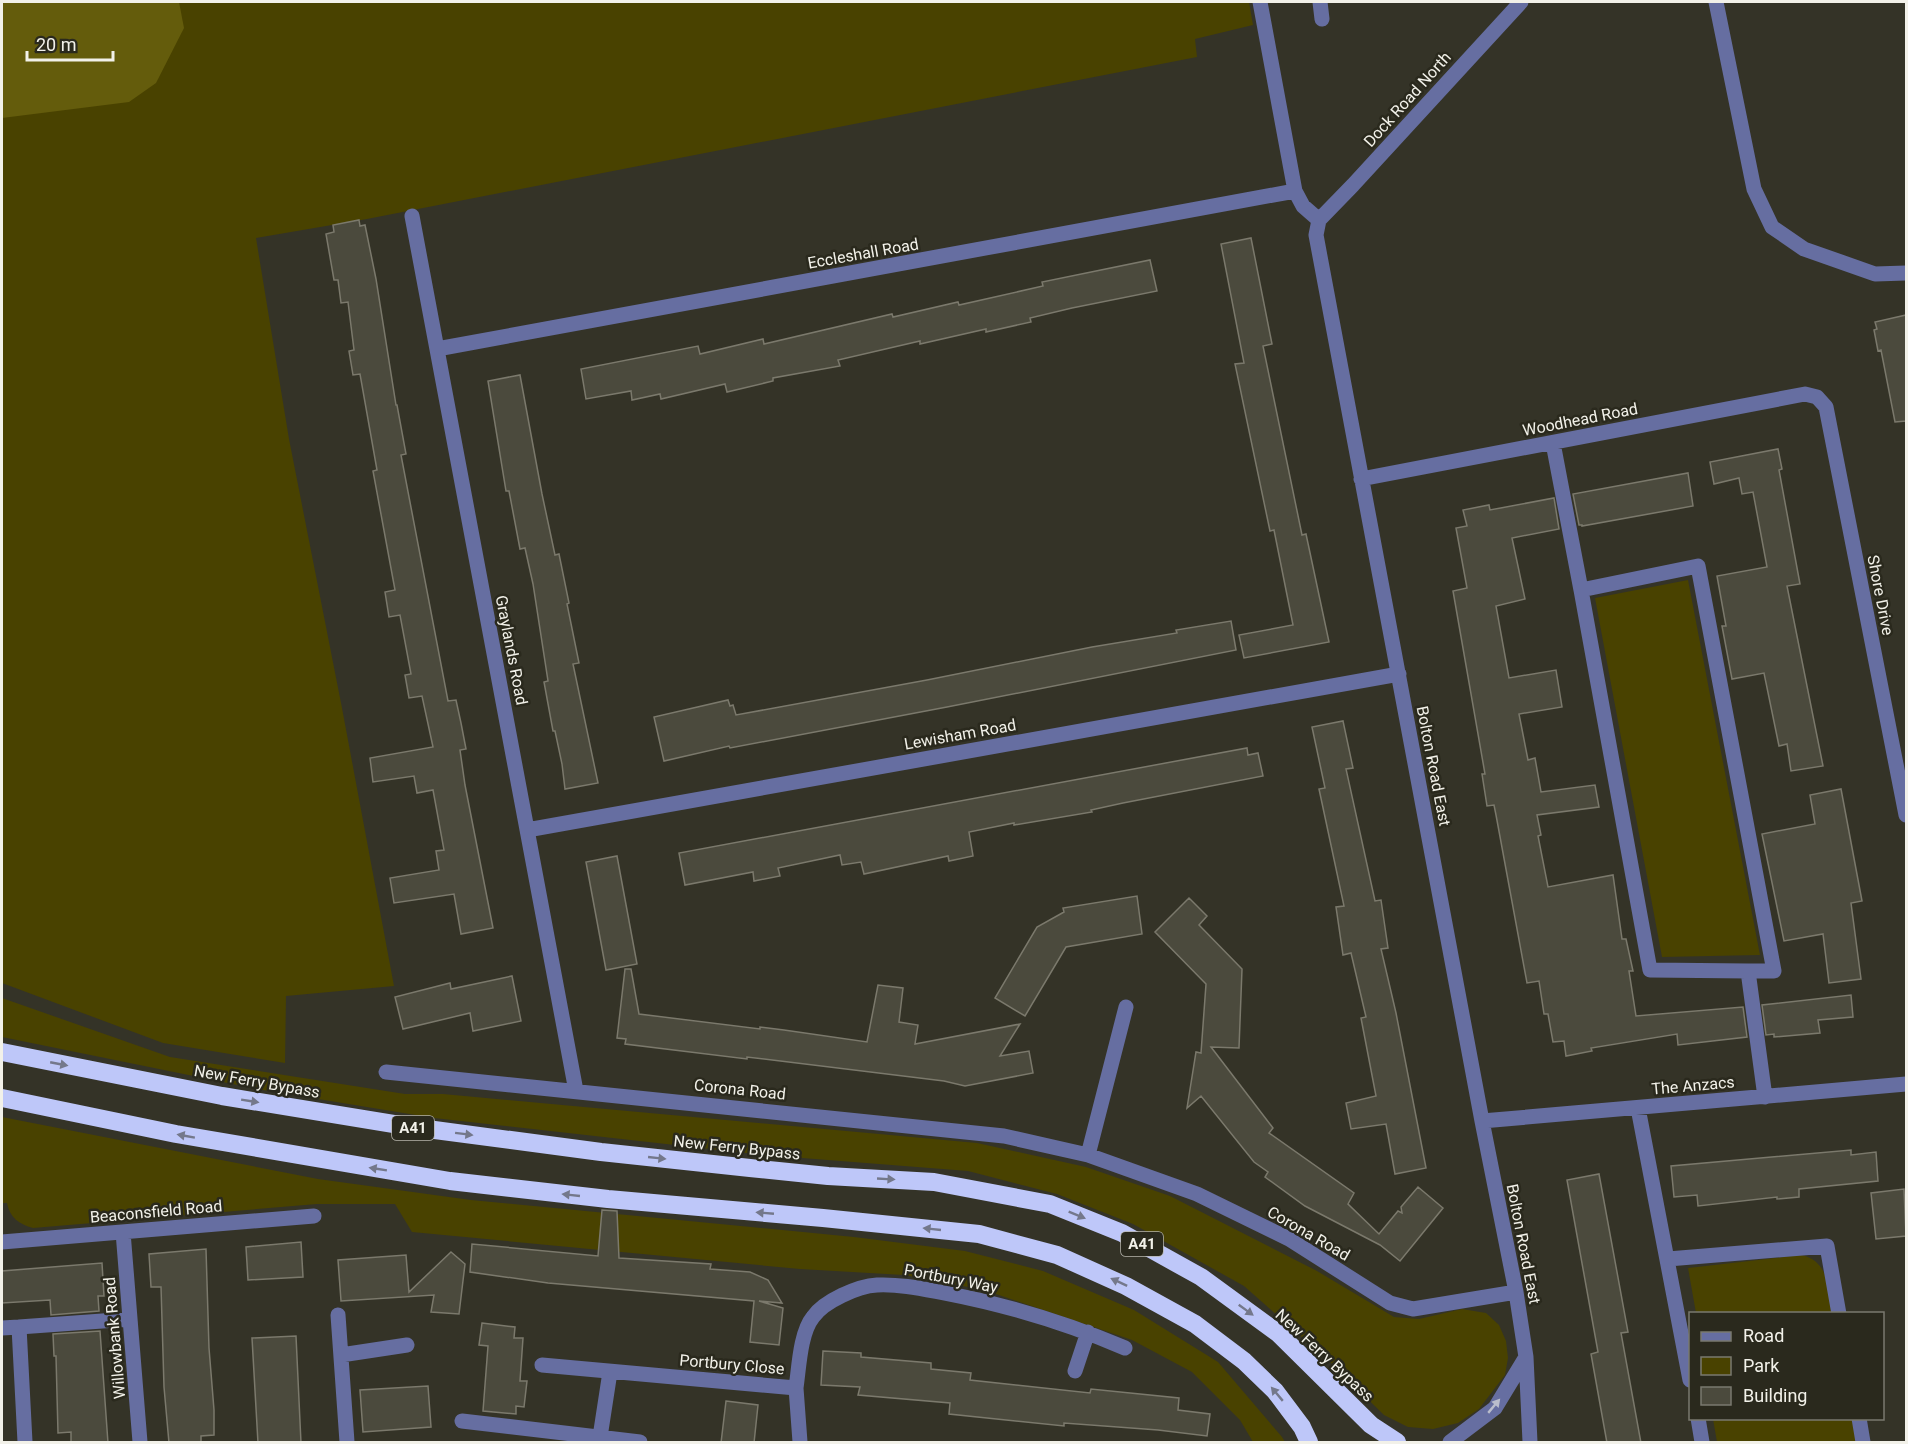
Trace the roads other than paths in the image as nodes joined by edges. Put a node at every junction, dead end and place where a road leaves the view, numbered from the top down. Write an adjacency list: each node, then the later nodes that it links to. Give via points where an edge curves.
1 (1260, 2): 6 (street)
2 (1320, 2): 5 (street)
3 (1521, 2): 8 (street, Dock Road North)
4 (1716, 2): 9 (street, via 1754,189 1772,227 1804,249 1875,274)
5 (1322, 20)
6 (1295, 191): 8 (street, via 1303,206); 10 (street, Eccleshall Road)
7 (412, 216): 10 (street, Graylands Road)
8 (1319, 220): 13 (street, Bolton Road East, via 1316,235)
9 (1906, 273)
10 (437, 349): 17 (street, Graylands Road)
11 (1805, 394): 12 (street, Woodhead Road); 16 (street, Shore Drive, via 1817,397 1826,407)
12 (1553, 443): 13 (street, Woodhead Road); 14 (street)
13 (1361, 479): 15 (street, Bolton Road East)
14 (1581, 590): 18 (street, via 1650,970); 18 (street, via 1698,566 1774,970)
15 (1399, 674): 17 (street, Lewisham Road); 27 (street, Bolton Road East)
16 (1906, 815)
17 (527, 830): 23 (street, Graylands Road)
18 (1748, 971): 24 (street)
19 (1126, 1007): 28 (street)
20 (2, 1052): 59 (highway, New Ferry Bypass / A41, one-way to 59, via 222,1096 412,1128 750,1168 934,1182 1050,1204 1122,1233 1201,1277 1279,1334 1371,1425)
21 (386, 1072): 23 (street, Corona Road)
22 (1906, 1084): 24 (street, The Anzacs)
23 (576, 1091): 28 (street, Corona Road, via 1004,1136)
24 (1765, 1097): 26 (street, The Anzacs)
25 (2, 1098): 58 (highway, one-way to 25, via 1275,1391 1244,1361 1195,1324 1126,1286 1057,1255 979,1234 450,1181 176,1134)
26 (1638, 1108): 27 (street, The Anzacs); 32 (street)
27 (1482, 1121): 33 (street, Bolton Road East)
28 (1088, 1155): 33 (street, Corona Road, via 1197,1194 1289,1239 1390,1303 1413,1309)
29 (314, 1216): 30 (street, Beaconsfield Road)
30 (123, 1232): 31 (street, Beaconsfield Road); 36 (street, Willowbank Road)
31 (2, 1242)
32 (1668, 1259): 34 (street, via 1827,1246); 47 (street)
33 (1516, 1292): 43 (street, Bolton Road East)
34 (1839, 1312)
35 (338, 1315): 42 (street)
36 (130, 1319): 37 (street); 54 (street, Willowbank Road)
37 (19, 1327): 38 (street); 53 (street)
38 (2, 1328)
39 (1088, 1332): 41 (street, Portbury Way); 45 (street); 48 (street, Portbury Way, via 977,1299 901,1285 875,1285 849,1292 813,1317 805,1334)
40 (407, 1345): 42 (street)
41 (1125, 1348)
42 (341, 1355): 55 (street)
43 (1526, 1357): 60 (street, one-way to 43, via 1495,1408); 61 (street, Bolton Road East)
44 (542, 1365): 46 (street, Portbury Close)
45 (1075, 1371)
46 (610, 1372): 48 (street, Portbury Close); 52 (street)
47 (1689, 1374)
48 (796, 1388): 57 (street, Portbury Close)
49 (1698, 1420): 62 (street)
50 (1859, 1420): 63 (street)
51 (462, 1421): 52 (street)
52 (600, 1437): 56 (street)
53 (25, 1443)
54 (140, 1443)
55 (347, 1443)
56 (640, 1443)
57 (800, 1443)
58 (1309, 1443)
59 (1397, 1443)
60 (1450, 1443)
61 (1530, 1443)
62 (1702, 1443)
63 (1863, 1443)

